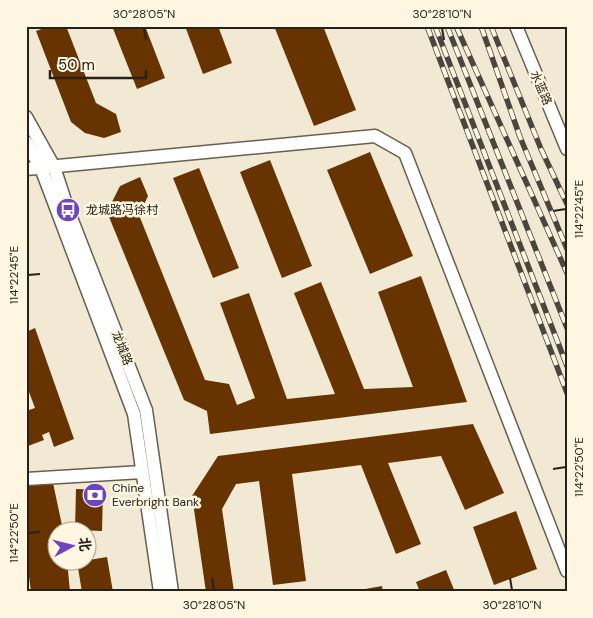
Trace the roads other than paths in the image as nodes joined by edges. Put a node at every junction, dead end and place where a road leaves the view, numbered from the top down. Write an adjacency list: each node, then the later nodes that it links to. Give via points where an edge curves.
1 (516, 26): 4 (street, 水蓝路)
2 (26, 117): 5 (street, 龙城路)
3 (26, 142): 5 (street, 龙城路)
4 (567, 149)
5 (47, 168): 6 (street); 7 (street, 龙城路, via 134,414); 9 (street, via 375,136 404,153); 11 (street, 龙城路, via 68,210 146,410)
6 (26, 169)
7 (142, 472): 8 (street); 10 (street, 龙城路)
8 (26, 479)
9 (567, 571)
10 (160, 592)
11 (172, 592)

